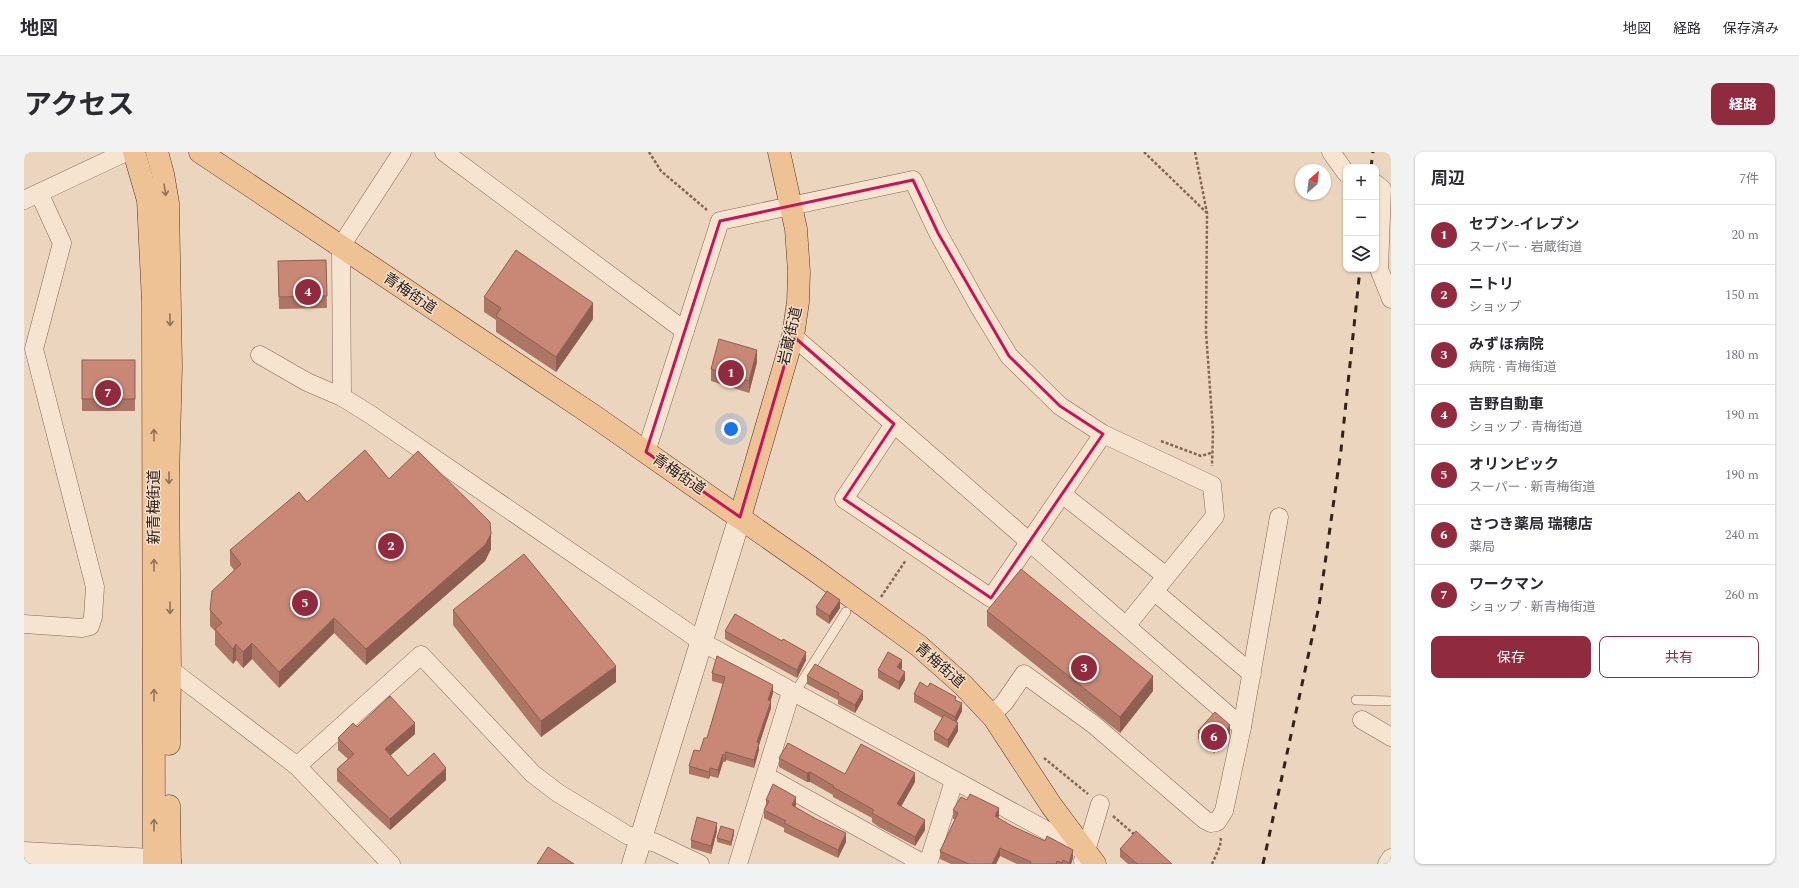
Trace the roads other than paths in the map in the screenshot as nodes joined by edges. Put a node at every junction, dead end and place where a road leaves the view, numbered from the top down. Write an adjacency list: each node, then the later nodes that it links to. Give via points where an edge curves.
1 (126, 152): 11 (street)
2 (134, 152): 33 (main road, 新青梅街道, one-way to 2, via 148,200)
3 (157, 152): 33 (main road, 新青梅街道, one-way to 33, via 168,203 171,367)
4 (200, 152): 13 (main road, 青梅街道)
5 (402, 152): 13 (street)
6 (444, 152): 15 (street)
7 (779, 152): 12 (main road, 岩蔵街道)
8 (1332, 152): 9 (street)
9 (1343, 168)
10 (1379, 186): 14 (street, via 1382,189 1379,269)
11 (32, 197): 17 (street, via 62,243)
12 (791, 206): 15 (street, via 720,221); 16 (main road, 岩蔵街道, via 798,244 799,279); 21 (street, via 913,180 938,233 1009,356 1060,406)
13 (341, 246): 19 (street); 22 (main road, 青梅街道)
14 (1391, 299)
15 (685, 331): 22 (street)
16 (793, 336): 20 (street); 24 (main road, 岩蔵街道)
17 (29, 350): 30 (street, via 95,587 90,626 82,628)
18 (260, 355): 19 (street, via 306,382)
19 (342, 397): 32 (street)
20 (894, 424): 26 (street); 26 (street, via 844,499 991,598)
21 (1103, 434): 23 (street); 27 (street, via 1212,485 1215,516)
22 (646, 452): 24 (main road, 青梅街道)
23 (1062, 494): 26 (street); 27 (street)
24 (740, 517): 32 (street); 38 (main road, 青梅街道, via 906,636 949,672)
25 (1280, 517): 34 (street)
26 (1030, 542): 31 (street)
27 (1166, 576): 28 (street)
28 (1155, 592): 31 (street); 34 (street)
29 (846, 612): 35 (lane)
30 (24, 624)
31 (1126, 626): 40 (street)
32 (702, 642): 35 (street); 46 (street)
33 (162, 670): 42 (street, via 176,673); 50 (main road, 新青梅街道, via 169,765)
34 (1252, 674): 40 (street)
35 (792, 693): 43 (street); 44 (street)
36 (1356, 700): 37 (lane)
37 (1391, 701)
38 (991, 715): 40 (street, via 1004,703 1024,674 1093,724 1204,820 1211,823 1217,822 1224,811); 49 (main road, 青梅街道)
39 (1362, 720): 41 (street)
40 (1242, 727)
41 (1391, 737)
42 (297, 766): 46 (street, via 421,655 533,774 558,793 621,832); 51 (street)
43 (766, 776): 54 (street); 55 (street)
44 (954, 781): 49 (street); 56 (street)
45 (1100, 804): 49 (street)
46 (640, 839): 52 (street); 53 (street, via 656,843)
47 (24, 853): 50 (street)
48 (1391, 858): 57 (street)
49 (1087, 860)
50 (162, 862)
51 (391, 864)
52 (632, 864)
53 (700, 864)
54 (738, 864)
55 (924, 864)
56 (928, 864)
57 (1387, 864)

